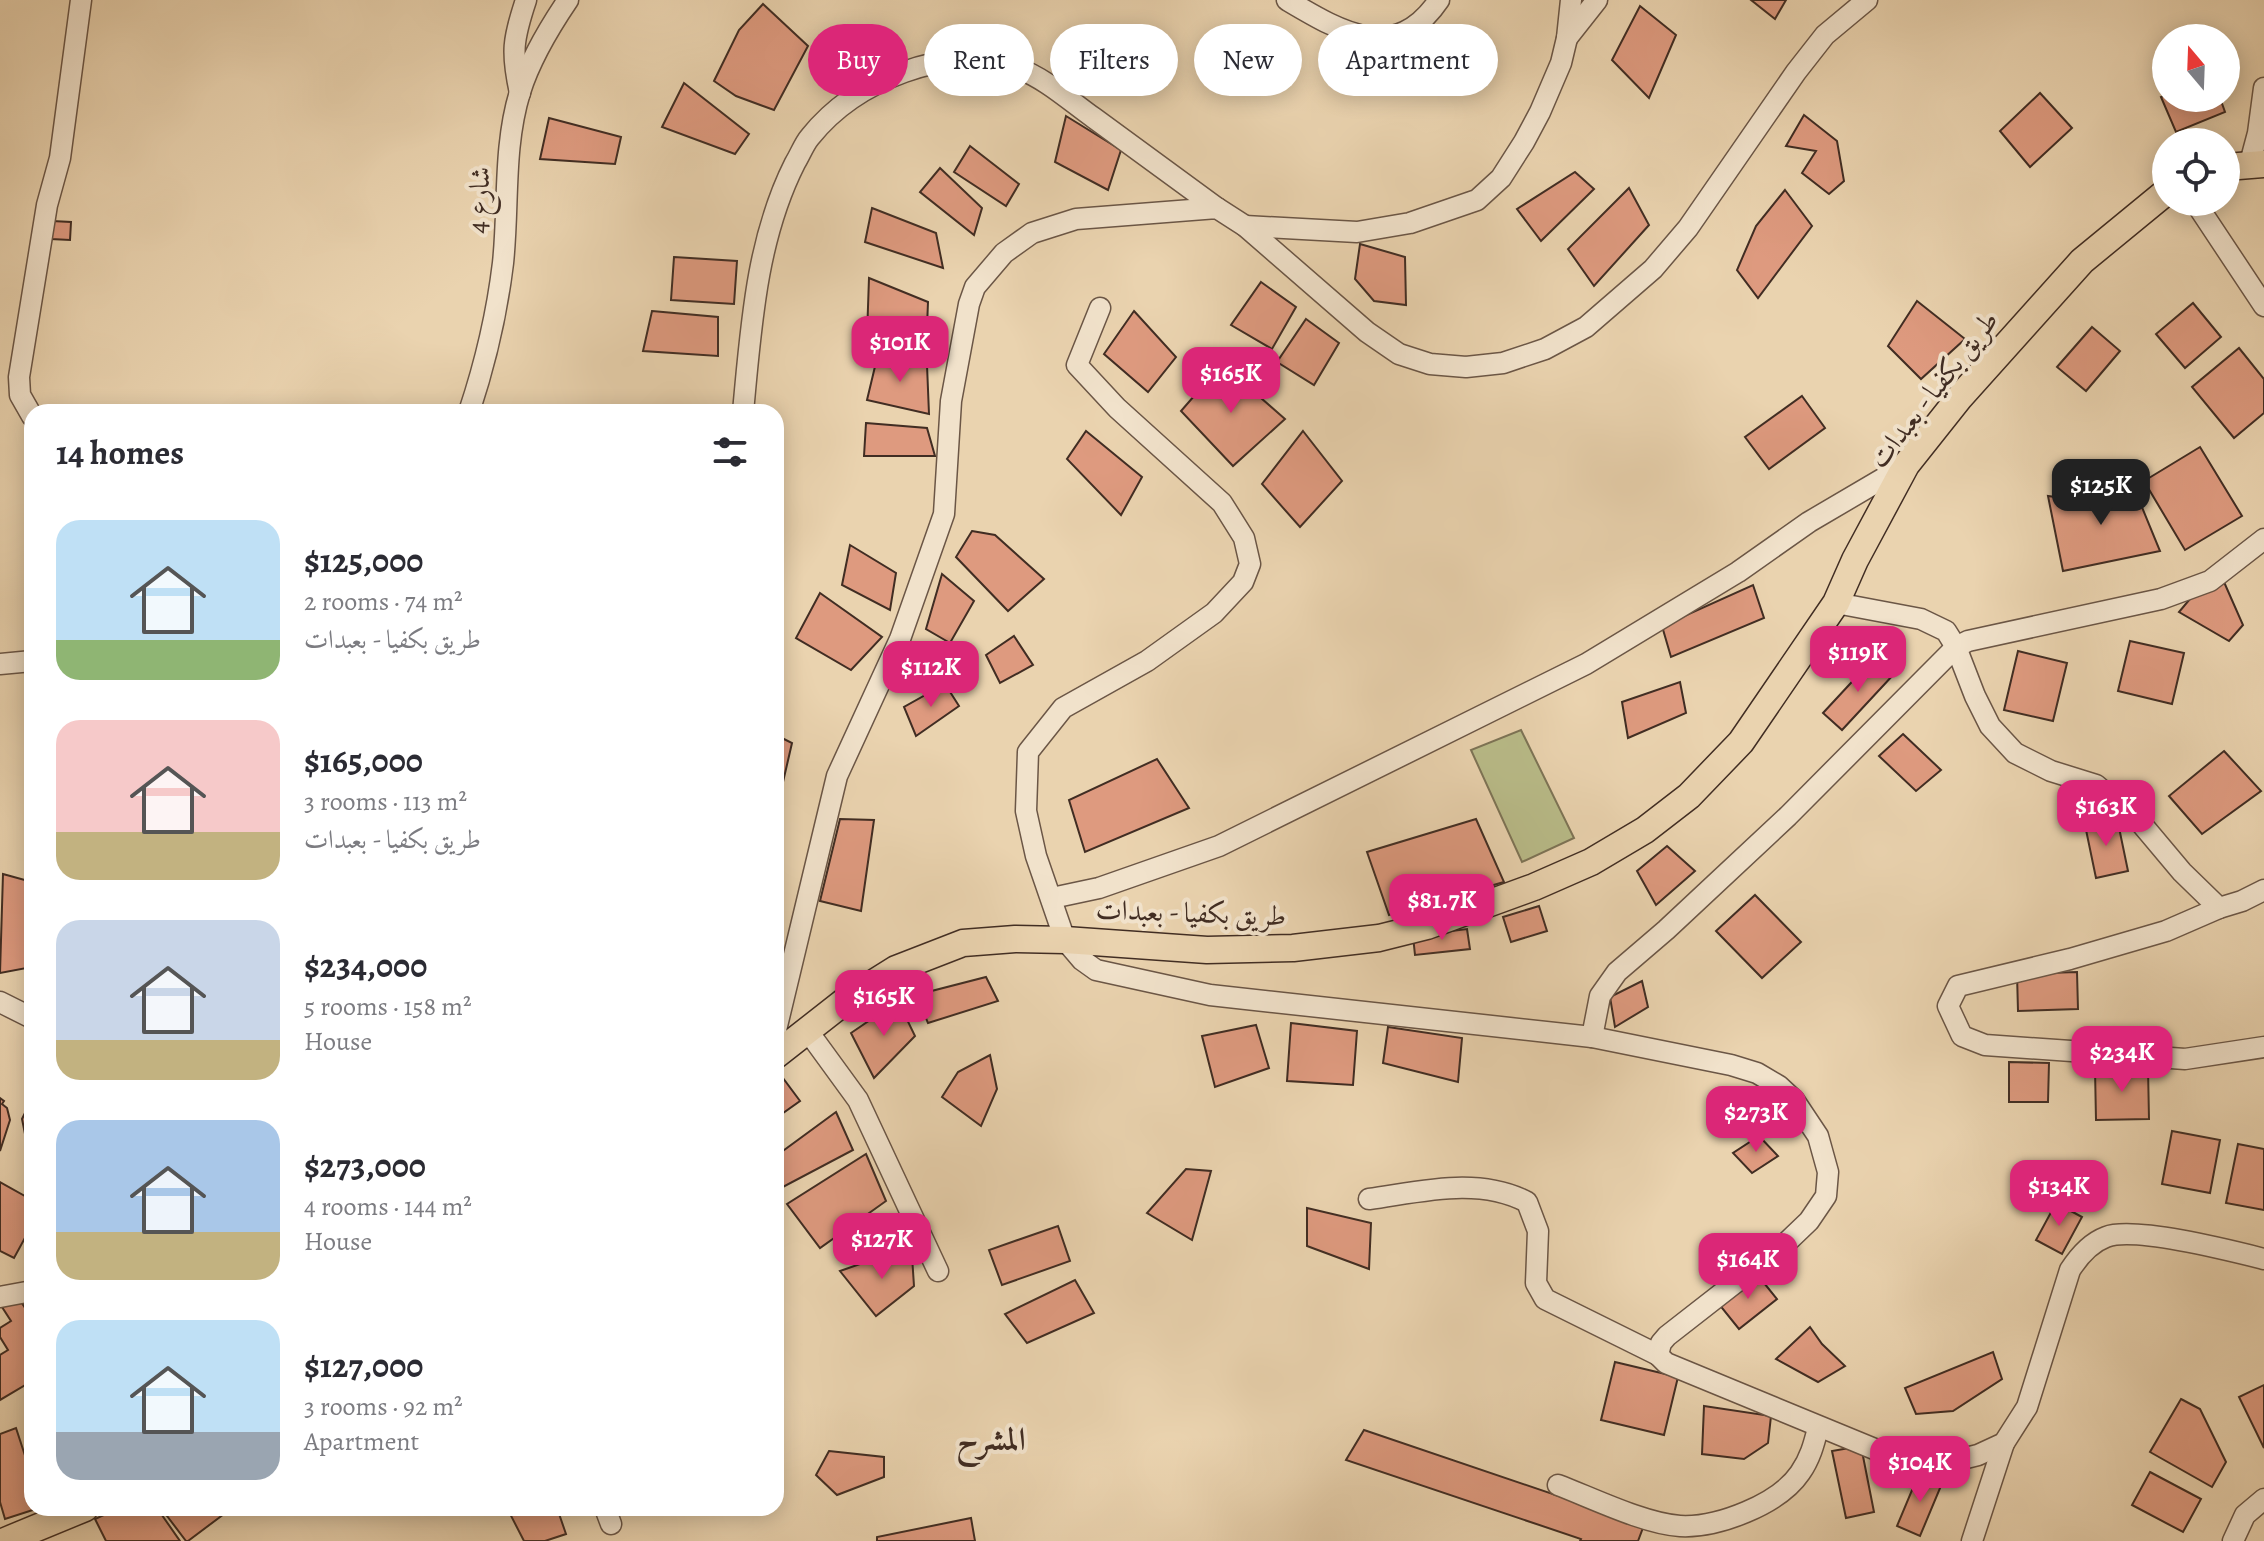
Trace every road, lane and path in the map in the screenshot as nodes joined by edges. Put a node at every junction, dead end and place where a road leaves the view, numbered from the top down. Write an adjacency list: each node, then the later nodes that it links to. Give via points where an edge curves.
1 (81, 0): 20 (street, via 60,158 47,205 19,377)
2 (526, 0): 11 (street, via 514,37)
3 (568, 0): 11 (street, شارع 4, via 548,30)
4 (1287, 0): 5 (street, via 1343,29 1382,39 1410,28)
5 (1439, 0)
6 (1571, 0): 9 (street)
7 (1597, 0): 9 (street)
8 (1867, 0): 17 (street, via 1815,47 1688,228 1653,269 1586,327 1545,349 1503,363 1466,367 1399,354)
9 (1567, 38): 17 (street, via 1561,63 1524,142 1501,178 1477,200 1410,223 1357,232)
10 (2264, 88): 12 (street)
11 (520, 93): 21 (street, شارع 4, via 510,151 503,263 484,369)
12 (2262, 116): 13 (street)
13 (2247, 165)
14 (2152, 204): 23 (main road, طريق بكفيا - بعبدات, via 2082,261)
15 (1217, 208): 17 (street); 22 (street, via 1060,93 1017,68 946,60 895,75 834,111 808,139 785,183 756,289); 33 (street, via 1108,215 1056,225 1032,233 1004,253 975,287 951,401 944,514 900,639 837,776)
16 (2204, 216): 18 (street)
17 (1245, 226)
18 (2264, 306)
19 (1100, 308): 30 (street, via 1077,365 1222,503 1244,538 1250,564 1233,596 1214,613 1147,661 1063,708 1028,752 1026,811)
20 (25, 404)
21 (472, 404)
22 (744, 404)
23 (1906, 465): 25 (main road, طريق بكفيا - بعبدات); 30 (street, via 1586,664 1219,846 1099,888)
24 (2264, 539): 26 (street, via 2210,581 2161,599)
25 (1836, 603): 26 (street, via 1921,619 1946,631); 32 (main road, طريق بكفيا - بعبدات, via 1741,742 1689,796 1605,854 1534,887 1427,926 1335,945 1207,950)
26 (1956, 647): 31 (street, via 1990,726 2015,753 2096,785 2140,822); 37 (street, via 1788,816 1617,972 1600,996)
27 (24, 662): 28 (street)
28 (0, 664)
29 (2264, 890): 31 (street)
30 (1052, 898): 32 (street)
31 (2219, 908): 38 (street, via 2166,931 1958,986 1948,1006 1951,1018 1962,1036 1985,1045 2185,1059)
32 (1065, 940): 36 (main road, طريق بكفيا - بعبدات, via 963,943 935,952 896,969); 37 (street, via 1096,970 1210,995)
33 (784, 997)
34 (0, 1002): 35 (street)
35 (24, 1014)
36 (807, 1030): 39 (main road, طريق بكفيا - بعبدات); 42 (street, via 858,1100)
37 (1592, 1037): 45 (street, via 1757,1073 1794,1100 1818,1136 1826,1162 1826,1196 1809,1221 1684,1320 1661,1343)
38 (2264, 1047)
39 (784, 1049)
40 (1369, 1199): 45 (street, via 1483,1188 1520,1198 1527,1202 1538,1231 1536,1283 1545,1299)
41 (2264, 1259): 47 (street, via 2142,1235 2107,1236 2093,1244 2070,1270 2027,1407)
42 (938, 1271)
43 (24, 1292): 44 (street)
44 (0, 1297)
45 (1658, 1355): 46 (street)
46 (1818, 1428): 47 (street, via 1889,1455 1930,1462 1978,1455); 48 (street, via 1800,1475 1738,1516 1680,1526)
47 (2004, 1443): 52 (street)
48 (1558, 1485)
49 (2264, 1499): 53 (street, via 2245,1515)
50 (66, 1516): 51 (main road)
51 (5, 1541)
52 (1972, 1541)
53 (2233, 1541)

